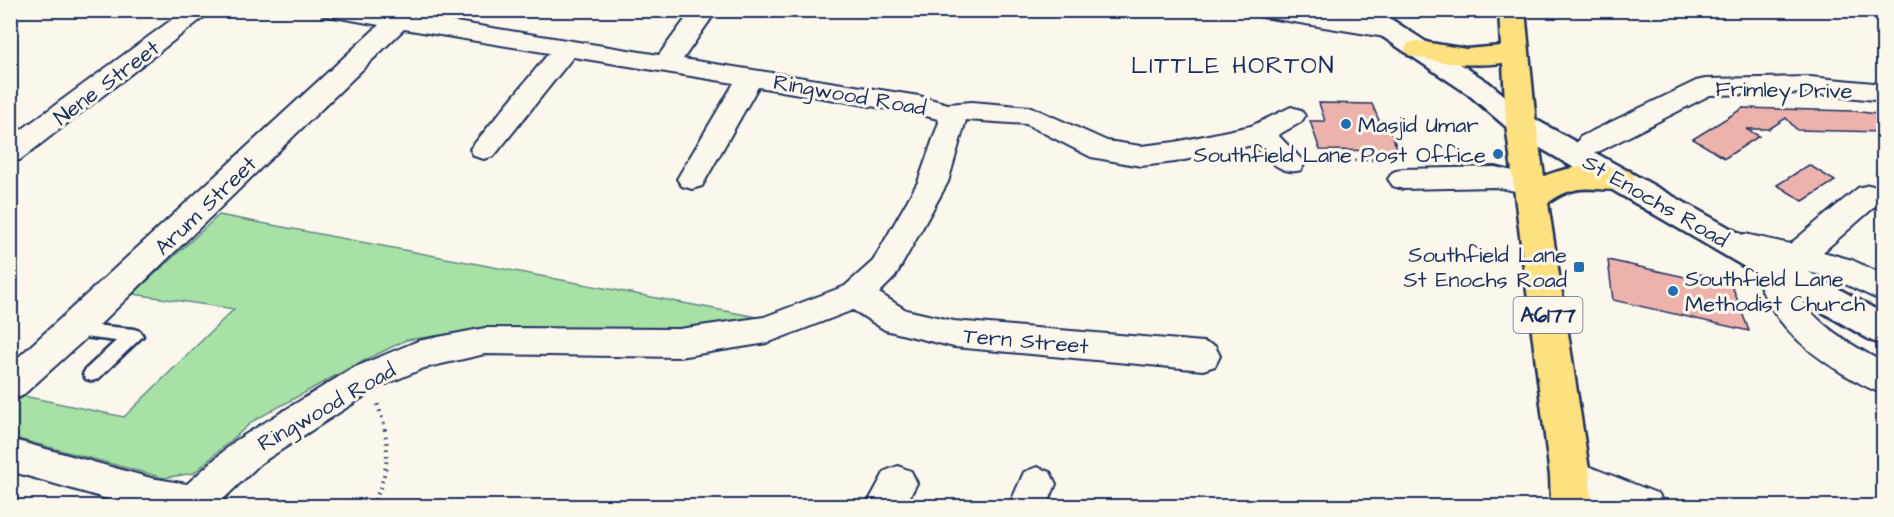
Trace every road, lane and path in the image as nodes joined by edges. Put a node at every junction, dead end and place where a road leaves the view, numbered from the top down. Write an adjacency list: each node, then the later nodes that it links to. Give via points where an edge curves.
1 (201, 10): 21 (street, Nene Street)
2 (332, 10): 7 (street, Ringwood Road)
3 (705, 10): 12 (street)
4 (1263, 10): 8 (street)
5 (1359, 10): 8 (street, St Enochs Road)
6 (1512, 10): 11 (main road, A6177)
7 (398, 21): 9 (street, Ringwood Road); 31 (street, Arum Street)
8 (1385, 29): 10 (street, St Enochs Road)
9 (566, 49): 12 (street, Ringwood Road); 20 (street)
10 (1418, 49): 11 (main road, via 1470,58); 17 (street, St Enochs Road, via 1478,88)
11 (1515, 52): 17 (main road, A6177)
12 (666, 64): 13 (street, Ringwood Road)
13 (751, 77): 15 (street, Ringwood Road); 23 (street)
14 (1884, 93): 19 (street, Frimley Drive, via 1810,85 1705,87)
15 (948, 113): 18 (street, via 1031,116 1101,150 1141,156); 30 (street, Ringwood Road, via 953,122 933,182 884,269)
16 (1291, 116): 18 (street)
17 (1529, 129): 19 (street, via 1579,138); 25 (street, St Enochs Road); 26 (main road, A6177)
18 (1259, 134): 22 (street)
19 (1590, 144): 25 (street, via 1626,166)
20 (484, 149)
21 (10, 153)
22 (1290, 163): 24 (path)
23 (692, 179)
24 (1402, 180): 26 (street, via 1495,177)
25 (1629, 185): 26 (main road, via 1568,177); 28 (street, St Enochs Road, via 1727,240)
26 (1531, 191): 39 (main road, A6177)
27 (1869, 195): 28 (street)
28 (1782, 262): 29 (street, via 1841,268); 32 (street, St Enochs Road); 36 (street, via 1773,286 1787,310 1811,334)
29 (1884, 290)
30 (856, 295): 33 (street, Tern Street, via 897,321 954,334); 35 (street, Ringwood Road, via 767,330 679,343 485,341 418,355)
31 (73, 330): 34 (lane, via 134,336); 37 (street, Arum Street)
32 (1884, 331)
33 (1203, 356)
34 (93, 374)
35 (365, 378): 40 (street, Ringwood Road, via 248,452); 41 (path, via 388,431 390,463)
36 (1884, 380)
37 (10, 386)
38 (10, 455): 40 (street)
39 (1571, 491): 42 (street)
40 (191, 504)
41 (372, 507)
42 (1645, 507)

